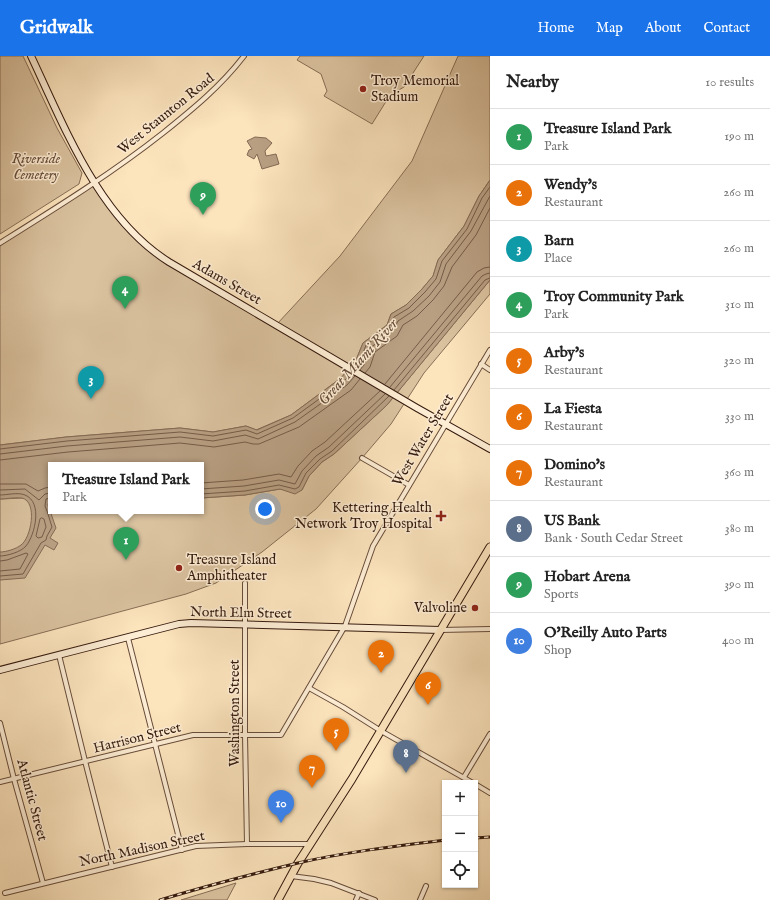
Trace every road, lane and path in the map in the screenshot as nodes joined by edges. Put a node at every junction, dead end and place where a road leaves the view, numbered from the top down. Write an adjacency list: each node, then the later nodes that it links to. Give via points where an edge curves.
1 (31, 56): 3 (street, Adams Street, via 72,142)
2 (244, 56): 3 (street, West Staunton Road, via 231,73 202,101)
3 (95, 183): 4 (street, West Staunton Road); 8 (street, Adams Street, via 125,225 169,262)
4 (0, 243)
5 (490, 350): 6 (street, West Water Street)
6 (481, 364): 7 (street); 8 (street, West Water Street)
7 (490, 370)
8 (446, 424): 9 (street, Adams Street); 11 (street, West Water Street)
9 (490, 449)
10 (362, 458): 11 (street)
11 (409, 485): 15 (street, West Water Street, via 373,546)
12 (490, 547): 17 (main road)
13 (245, 583): 14 (street, Washington Street)
14 (246, 625): 15 (street, North Elm Street); 18 (street, North Elm Street, via 179,624); 25 (street, Washington Street)
15 (345, 626): 17 (street, North Elm Street); 21 (street, West Water Street)
16 (490, 629): 17 (street)
17 (440, 630): 23 (main road)
18 (128, 638): 19 (street, North Elm Street); 27 (street)
19 (59, 655): 20 (street, North Elm Street); 28 (street)
20 (0, 670)
21 (309, 688): 23 (street); 26 (street, West Water Street)
22 (0, 723): 30 (street, Atlantic Street)
23 (381, 731): 29 (street); 36 (main road)
24 (490, 734): 29 (street)
25 (245, 735): 26 (street, Harrison Street); 27 (street, Harrison Street, via 193,735); 35 (street, Washington Street)
26 (281, 735)
27 (155, 744): 28 (street, Harrison Street); 37 (street)
28 (85, 761): 30 (street, Harrison Street); 38 (street)
29 (464, 777): 31 (street)
30 (14, 779): 32 (street, Harrison Street); 40 (street, Atlantic Street)
31 (468, 780)
32 (0, 782)
33 (478, 786): 34 (street)
34 (490, 793)
35 (247, 844): 36 (street, North Madison Street); 37 (street, North Madison Street, via 196,846)
36 (310, 844): 39 (main road)
37 (182, 850): 38 (street, North Madison Street)
38 (112, 867): 40 (street, North Madison Street)
39 (291, 876): 43 (street, via 331,883); 44 (main road)
40 (43, 883): 42 (street, North Madison Street)
41 (426, 886): 47 (street)
42 (5, 893)
43 (359, 893): 45 (street); 46 (street)
44 (278, 900)
45 (356, 900)
46 (375, 900)
47 (420, 900)

